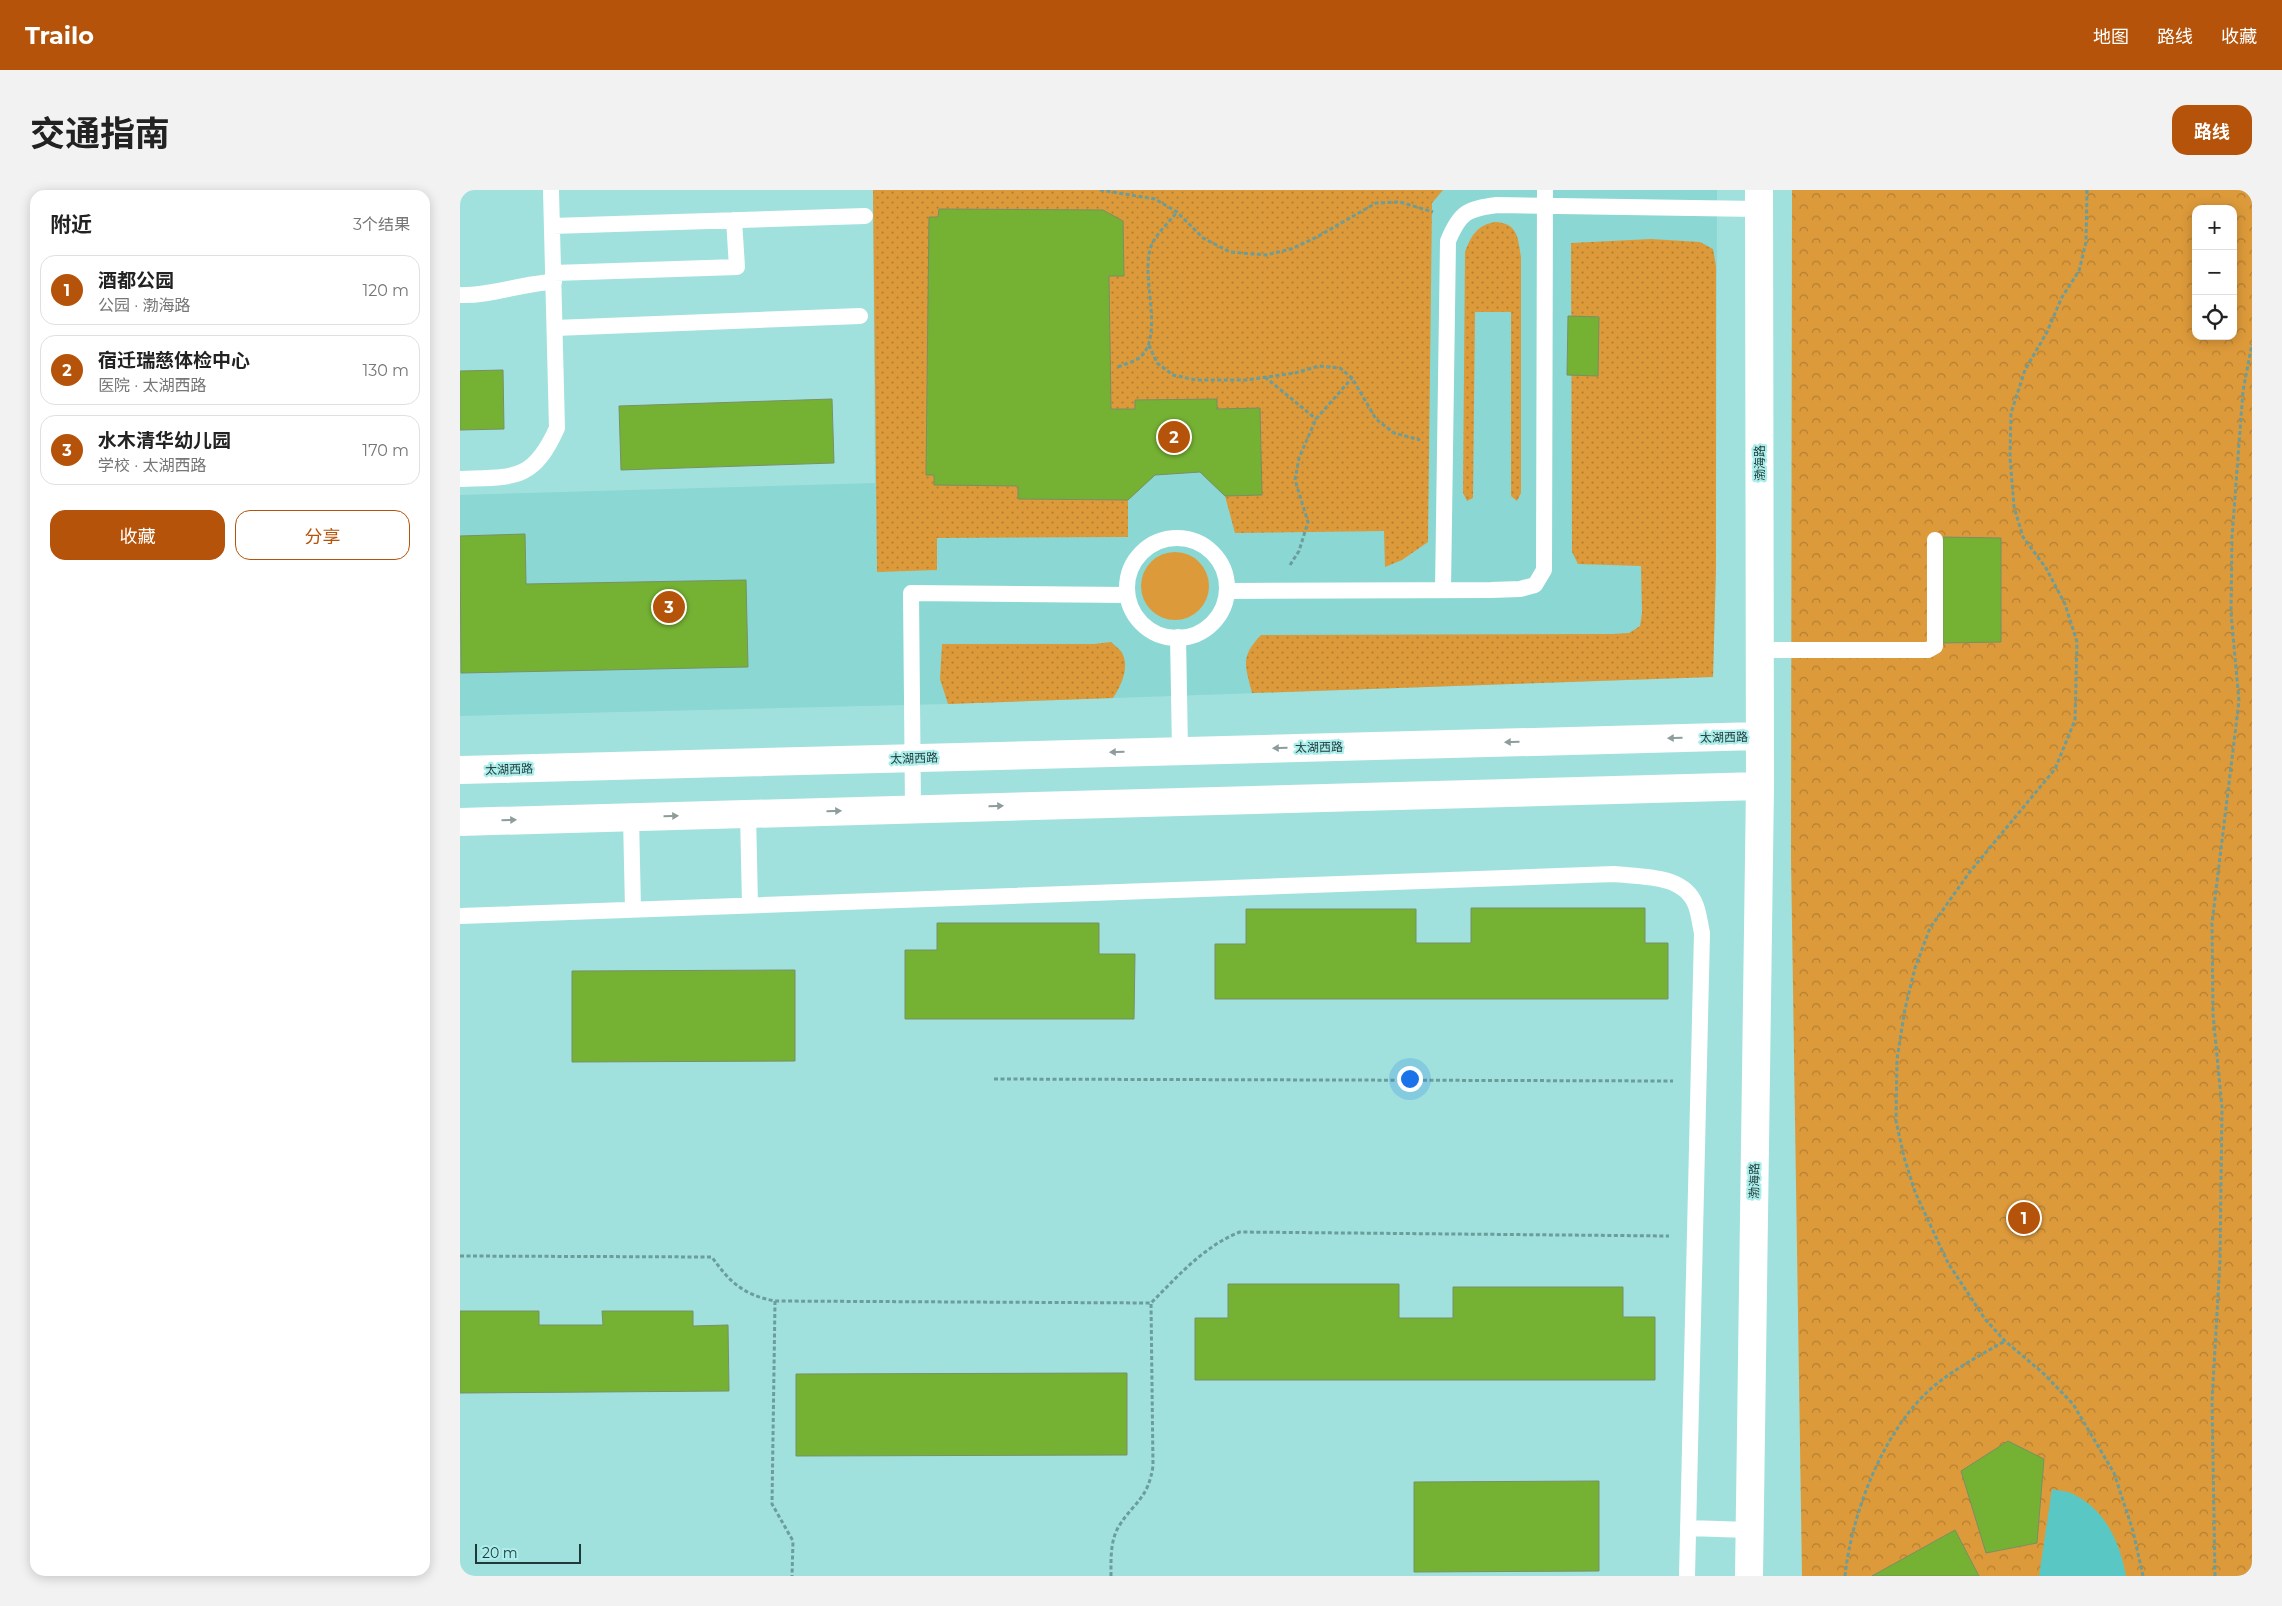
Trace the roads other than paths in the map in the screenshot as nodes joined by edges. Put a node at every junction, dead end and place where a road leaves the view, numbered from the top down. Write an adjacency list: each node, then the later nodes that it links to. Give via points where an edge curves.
1 (551, 190): 6 (lane)
2 (1545, 198): 3 (lane); 13 (lane, via 1473,208 1457,219 1448,241); 13 (lane, via 1544,570 1535,585 1520,589)
3 (1759, 200): 17 (street, 渤海路)
4 (865, 216): 5 (lane)
5 (734, 220): 6 (lane); 7 (lane, via 737,267)
6 (552, 226): 7 (lane)
7 (554, 278): 8 (lane, via 479,296); 10 (lane)
8 (460, 295)
9 (860, 316): 10 (lane)
10 (555, 328): 11 (lane, via 558,412 557,428 550,444 536,463 519,475)
11 (460, 479)
12 (1935, 540): 17 (lane, via 1936,646 1928,650)
13 (1443, 590): 14 (lane)
14 (1227, 591): 15 (lane, via 1225,575 1213,554 1192,540 1175,538 1144,550 1133,563 1127,579); 16 (lane, via 1215,621 1203,631)
15 (1127, 595): 16 (lane, via 1132,612 1142,624 1156,634); 20 (lane, via 911,593)
16 (1178, 637): 19 (lane)
17 (1758, 650): 18 (street, 渤海路)
18 (1758, 736): 19 (street, 太湖西路, one-way to 19); 22 (street, 太湖西路)
19 (1180, 750): 20 (street, 太湖西路, one-way to 20)
20 (913, 758): 21 (street, 太湖西路); 23 (lane)
21 (460, 770)
22 (1760, 786): 23 (street, one-way to 22); 31 (street, 渤海路)
23 (913, 809): 24 (street, one-way to 23)
24 (748, 813): 25 (street, one-way to 24); 27 (lane)
25 (631, 817): 26 (street, one-way to 25); 28 (lane)
26 (460, 822)
27 (750, 905): 28 (lane); 30 (lane, via 1614,874 1665,879 1680,886 1695,904 1702,933)
28 (633, 909): 29 (lane)
29 (460, 916)
30 (1688, 1528): 31 (lane); 32 (lane)
31 (1749, 1530): 33 (street, 渤海路)
32 (1687, 1576)
33 (1749, 1576)

